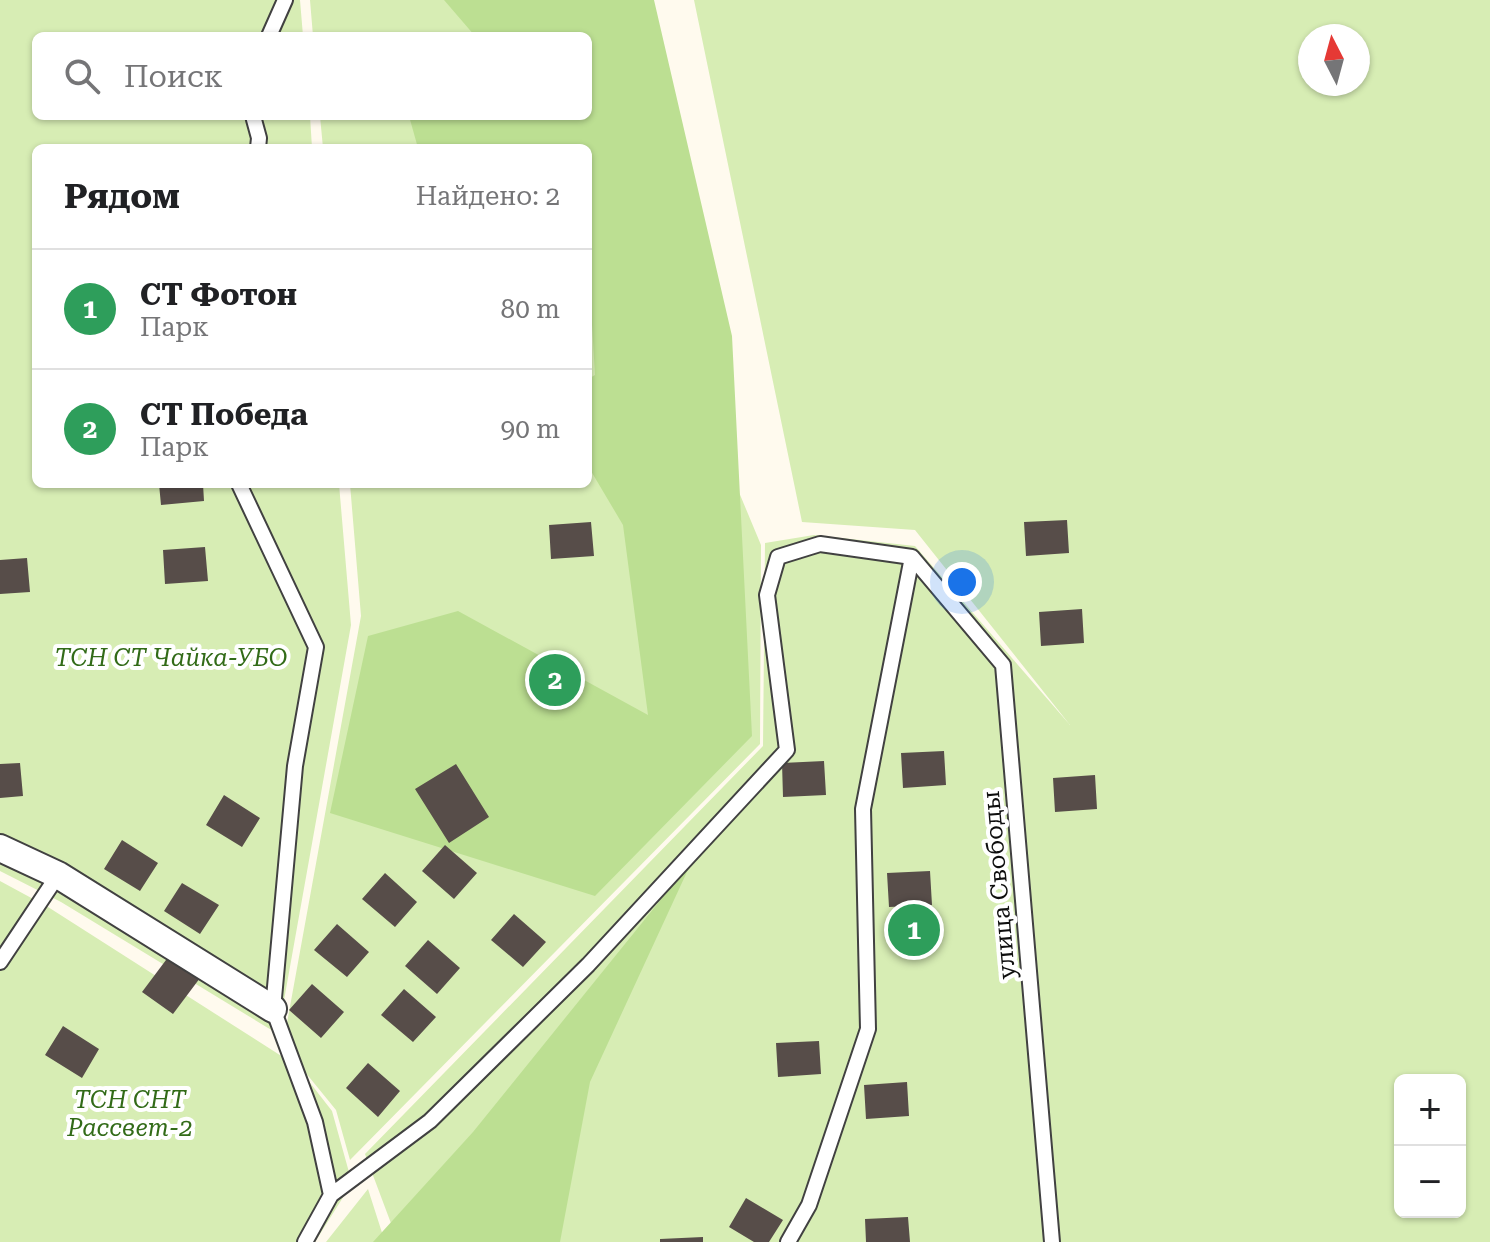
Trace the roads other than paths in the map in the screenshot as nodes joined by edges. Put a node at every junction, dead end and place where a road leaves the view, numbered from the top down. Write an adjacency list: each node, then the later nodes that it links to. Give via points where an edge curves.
1 (285, 0): 2 (lane)
2 (271, 32)
3 (254, 120): 4 (lane)
4 (258, 144)
5 (241, 488): 10 (lane, via 316,647 295,766)
6 (912, 557): 11 (lane, via 820,544 778,557 767,595 787,750 588,965 430,1121); 13 (lane, via 863,809 868,1029 809,1205); 14 (lane, улица Свободы, via 1003,665)
7 (0, 848): 8 (street)
8 (58, 875): 9 (lane); 10 (street)
9 (0, 962)
10 (273, 1009): 11 (lane, via 315,1122)
11 (331, 1195): 12 (lane)
12 (305, 1242)
13 (788, 1242)
14 (1052, 1242)

